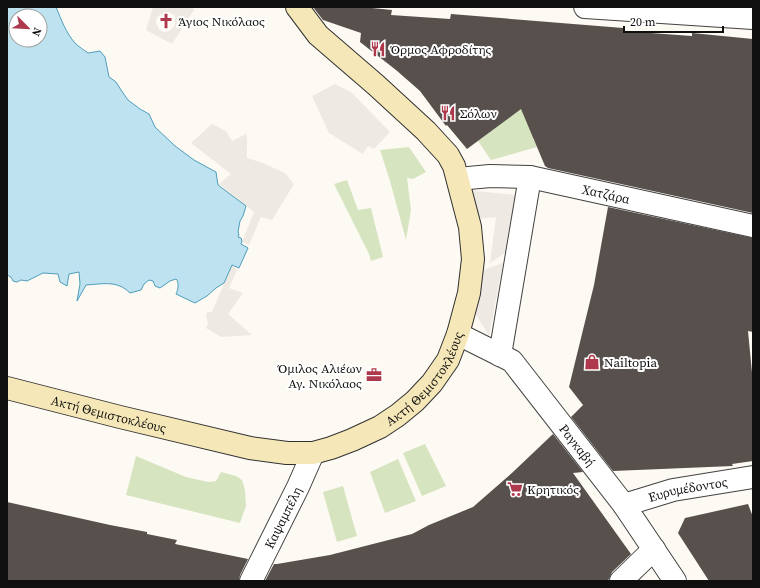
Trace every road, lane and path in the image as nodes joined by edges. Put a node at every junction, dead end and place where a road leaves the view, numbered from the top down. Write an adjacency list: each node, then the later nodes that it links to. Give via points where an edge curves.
1 (297, 7): 6 (main road, Ακτή Θεμιστοκλέους, via 318,35 426,130 448,155)
2 (585, 7): 3 (street)
3 (616, 8): 4 (street)
4 (753, 18)
5 (530, 177): 6 (street, Χατζάρα, via 490,176); 7 (street, Χατζάρα); 9 (street)
6 (458, 179): 8 (main road, Ακτή Θεμιστοκλέους, via 470,227 473,259 470,294)
7 (753, 226)
8 (458, 334): 9 (street, Ραγκαβή); 11 (main road, Ακτή Θεμιστοκλέους, via 448,360 416,401 380,427)
9 (500, 355): 13 (street, Ραγκαβή, via 512,361)
10 (7, 388): 11 (main road, Ακτή Θεμιστοκλέους, via 250,448 287,454)
11 (313, 453): 15 (street, Καψαμπέλη)
12 (753, 477): 13 (street, Ευρυμέδοντος, via 673,490)
13 (624, 505): 14 (street, Ραγκαβή)
14 (654, 549): 16 (street); 17 (street, Ραγκαβή)
15 (251, 581)
16 (621, 581)
17 (675, 581)

